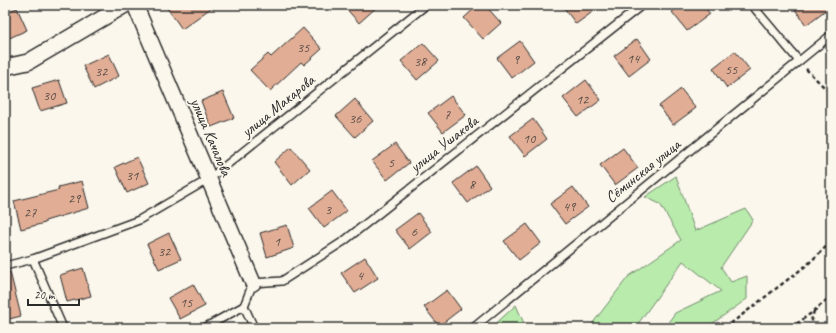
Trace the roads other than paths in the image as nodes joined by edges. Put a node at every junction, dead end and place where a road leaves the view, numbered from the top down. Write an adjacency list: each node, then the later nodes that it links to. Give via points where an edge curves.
1 (125, 5): 8 (street, via 28,62)
2 (135, 5): 9 (street, улица Качалова)
3 (426, 5): 9 (lane, улица Макарова)
4 (642, 5): 12 (lane, улица Ушакова, via 344,241 282,281)
5 (752, 5): 7 (lane)
6 (831, 35): 7 (lane, Сёминская улица)
7 (799, 61): 17 (lane, Сёминская улица)
8 (5, 67)
9 (209, 179): 10 (lane, улица Макарова, via 139,220); 12 (street, улица Качалова)
10 (33, 259): 11 (lane, улица Макарова); 14 (lane)
11 (5, 266)
12 (253, 283): 13 (lane)
13 (244, 306): 15 (lane); 16 (lane)
14 (63, 328)
15 (204, 328)
16 (254, 328)
17 (473, 328)

